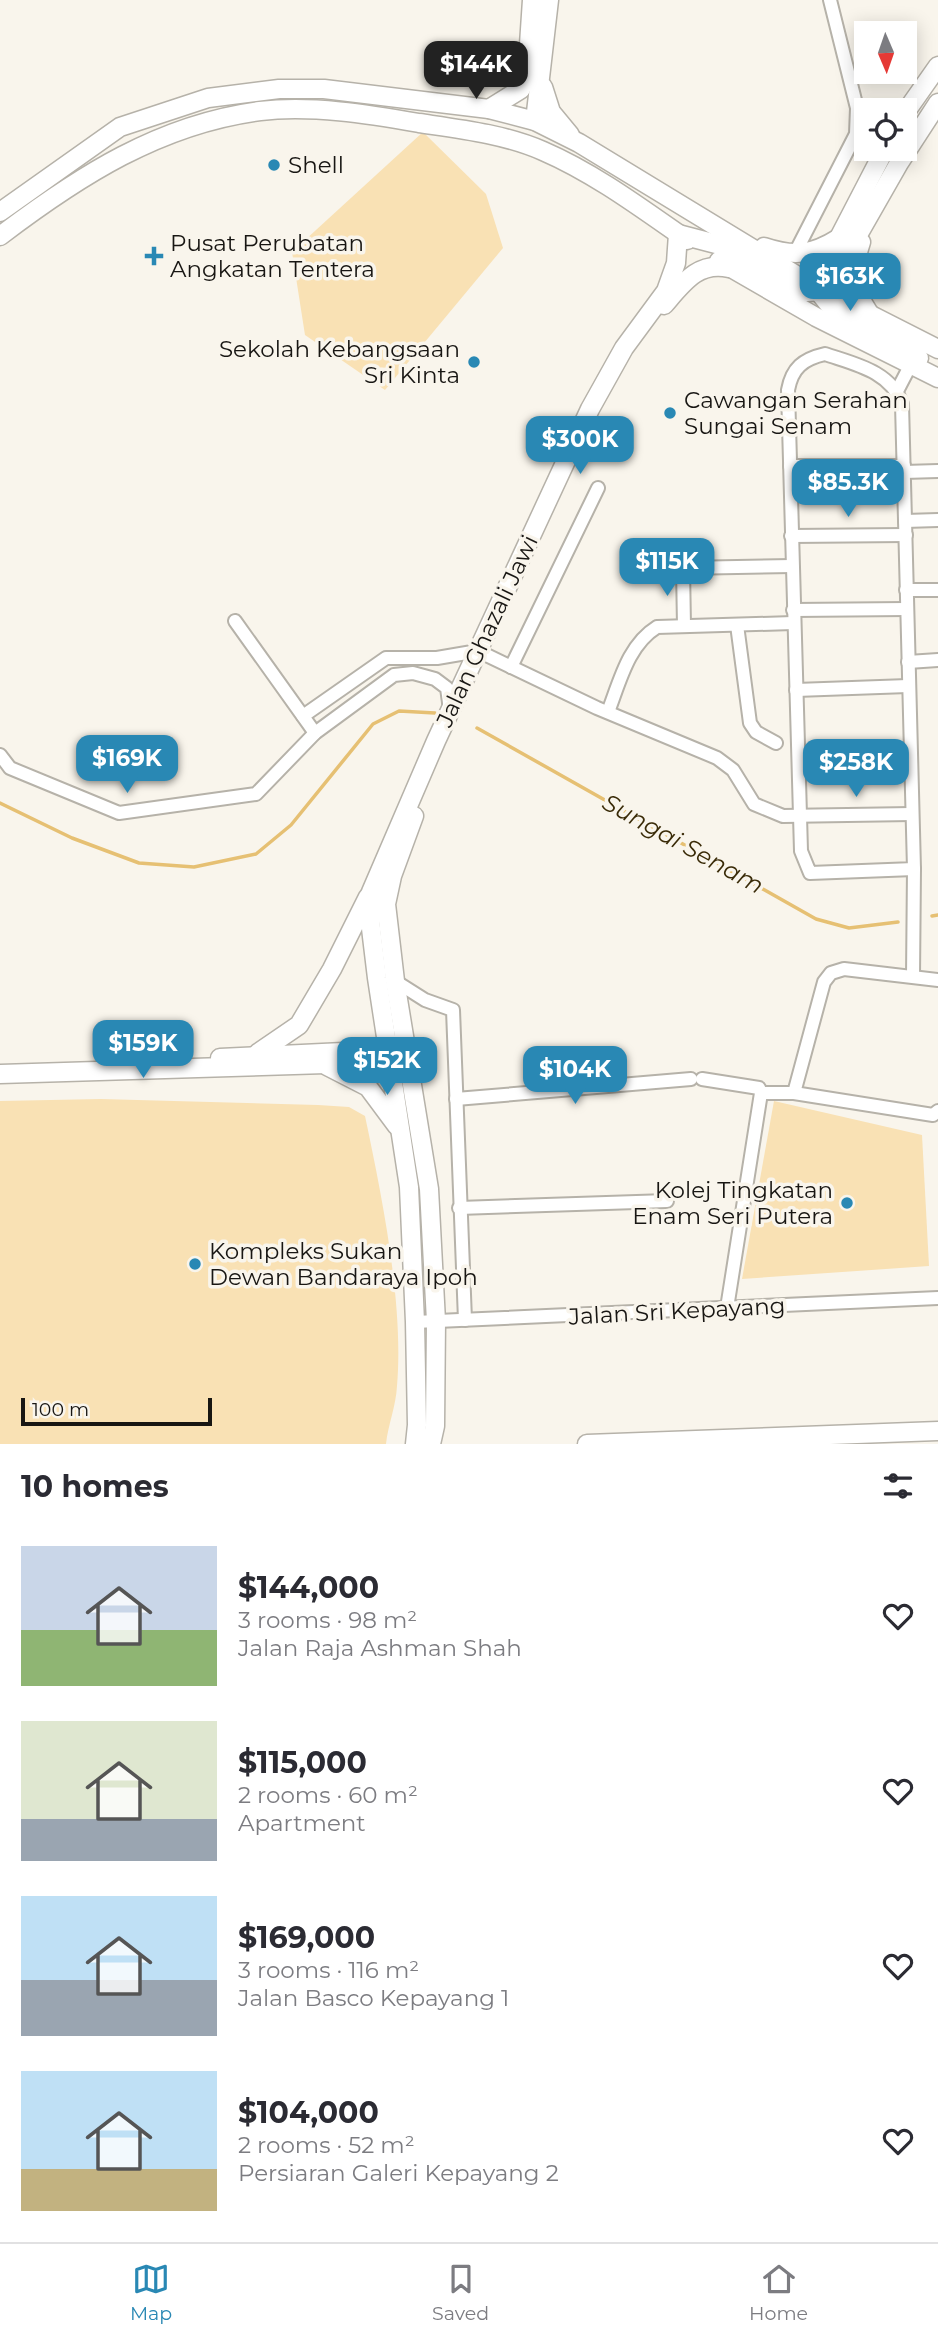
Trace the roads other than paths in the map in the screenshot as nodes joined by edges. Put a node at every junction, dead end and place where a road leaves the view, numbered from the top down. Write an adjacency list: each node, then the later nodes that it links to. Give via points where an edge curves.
1 (532, 0): 9 (street, via 527,74 521,89)
2 (549, 0): 5 (street)
3 (830, 0): 6 (street)
4 (938, 66): 7 (street)
5 (543, 73): 10 (street); 12 (street, via 551,112)
6 (854, 98)
7 (916, 98)
8 (938, 103): 15 (street)
9 (489, 109): 10 (street); 16 (street, via 324,89 208,98 120,127)
10 (535, 121): 11 (street, via 521,127 453,117); 12 (street)
11 (431, 125): 17 (street, via 495,135 541,150 588,173); 18 (street, via 369,115 289,111 233,116 172,132 120,154)
12 (579, 143): 20 (street)
13 (854, 148): 21 (street)
14 (879, 161): 19 (street)
15 (872, 209): 23 (street); 24 (street, via 853,278)
16 (0, 212)
17 (678, 234): 22 (street); 23 (street, via 720,245 786,283); 46 (street, Jalan Ghazali Jawi, via 676,263 666,291 624,348 590,409)
18 (0, 236)
19 (839, 238): 21 (street, via 811,254); 23 (street)
20 (741, 240): 21 (street); 23 (street)
21 (794, 255)
22 (729, 268): 26 (street); 46 (street, via 713,264 702,268 647,326 623,364)
23 (819, 290): 24 (street); 27 (street, via 834,311)
24 (869, 313): 25 (street)
25 (938, 349)
26 (910, 366): 28 (street); 29 (street)
27 (938, 370)
28 (938, 378)
29 (897, 391): 30 (street, via 861,366 825,354 811,357 797,367 790,382); 31 (street, via 902,404)
30 (790, 466): 31 (street); 37 (street)
31 (904, 469): 32 (street); 35 (street)
32 (938, 471)
33 (598, 488): 49 (street)
34 (938, 520): 35 (street)
35 (905, 521): 36 (street)
36 (906, 535): 37 (street); 39 (street)
37 (791, 536): 38 (street)
38 (792, 566): 42 (street); 45 (street, via 683,568)
39 (906, 590): 40 (street); 41 (street)
40 (938, 590)
41 (907, 609): 42 (street); 48 (street)
42 (793, 617): 44 (street); 51 (street)
43 (235, 621): 54 (street)
44 (737, 625): 45 (street); 56 (street, via 750,723)
45 (684, 626): 53 (street, via 657,627 643,636)
46 (482, 653): 49 (street); 52 (street, Jalan Ghazali Jawi); 54 (street, via 387,658); 62 (street, Jalan Ghazali Jawi, via 391,876)
47 (938, 660): 48 (street)
48 (908, 662): 50 (street)
49 (511, 667): 53 (street)
50 (908, 687): 51 (street); 58 (street)
51 (796, 690): 59 (street)
52 (450, 710): 55 (street, via 447,688 435,679 413,673 394,675); 61 (street, Jalan Ghazali Jawi)
53 (608, 712): 59 (street, via 727,764 754,804 764,811)
54 (303, 716): 55 (street)
55 (316, 733): 57 (street, via 256,794 119,813 10,768)
56 (776, 743)
57 (0, 755)
58 (912, 814): 59 (street); 60 (street)
59 (800, 816): 60 (street, via 801,851 810,873)
60 (914, 869): 63 (street)
61 (371, 892): 66 (street, via 299,1025); 67 (street, Jalan Ghazali Jawi, via 370,920)
62 (386, 902): 65 (street, Jalan Ghazali Jawi); 67 (street, via 380,925 396,1040)
63 (913, 976): 64 (street); 72 (street, via 844,969 831,973 824,982)
64 (938, 980)
65 (395, 981): 73 (street, via 425,1000 453,1010); 75 (street, Jalan Ghazali Jawi)
66 (255, 1055): 67 (street); 68 (street)
67 (390, 1055): 69 (street); 75 (street, via 400,1067); 76 (street)
68 (0, 1065)
69 (326, 1066): 70 (street); 76 (street, via 368,1087)
70 (0, 1074)
71 (761, 1093): 72 (street); 73 (street, via 759,1088 697,1079); 80 (street)
72 (794, 1093): 74 (street, via 933,1115)
73 (456, 1099): 78 (street)
74 (938, 1111)
75 (417, 1122): 82 (street, Jalan Ghazali Jawi, via 429,1189)
76 (400, 1133): 83 (street, via 409,1186)
77 (667, 1201): 78 (street)
78 (459, 1208): 81 (street)
79 (938, 1298): 80 (street, Jalan Sri Kepayang)
80 (727, 1308): 81 (street, Jalan Sri Kepayang)
81 (465, 1320): 82 (street, Jalan Sri Kepayang)
82 (436, 1321): 83 (street, Jalan Sri Kepayang); 86 (street, Jalan Ghazali Jawi)
83 (415, 1322): 85 (street)
84 (938, 1431): 87 (street)
85 (415, 1444)
86 (431, 1444)
87 (587, 1444)

